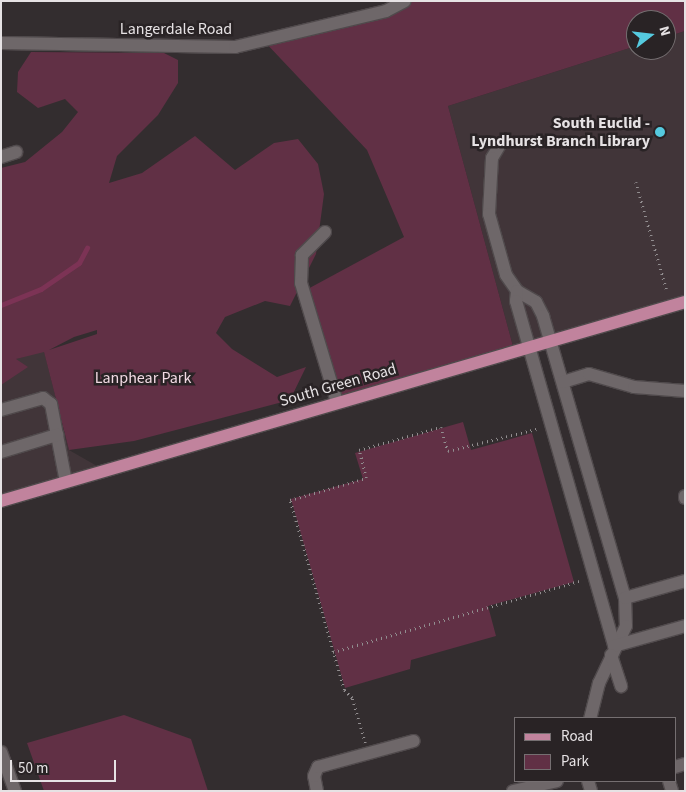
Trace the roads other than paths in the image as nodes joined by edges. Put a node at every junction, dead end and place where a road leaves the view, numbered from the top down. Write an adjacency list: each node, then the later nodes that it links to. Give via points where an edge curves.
1 (405, 1): 2 (street, Langerdale Road, via 386,11 235,47)
2 (1, 43)
3 (501, 143): 7 (street, via 492,158 489,214 506,275)
4 (16, 152): 5 (street)
5 (1, 157)
6 (325, 232): 13 (street, via 302,255 301,283)
7 (517, 291): 9 (street, via 536,302); 10 (street)
8 (685, 302): 9 (main road, South Green Road)
9 (551, 340): 10 (main road, South Green Road); 11 (street)
10 (529, 346): 13 (main road, South Green Road); 22 (street)
11 (563, 382): 12 (street, via 589,374 634,387); 20 (street)
12 (685, 391)
13 (337, 402): 17 (main road, South Green Road)
14 (1, 410): 15 (street, via 43,398 51,404)
15 (57, 435): 16 (street); 17 (street)
16 (1, 452)
17 (66, 482): 18 (main road, South Green Road)
18 (1, 501)
19 (685, 581): 20 (street)
20 (625, 598): 22 (street, via 626,626)
21 (685, 626): 22 (street)
22 (613, 650): 23 (street); 24 (street)
23 (621, 686)
24 (590, 717)
25 (414, 741): 30 (street, via 318,767 314,776)
26 (1, 752): 29 (street)
27 (556, 782): 28 (street)
28 (545, 789): 31 (street)
29 (16, 791)
30 (317, 791)
31 (513, 791)

